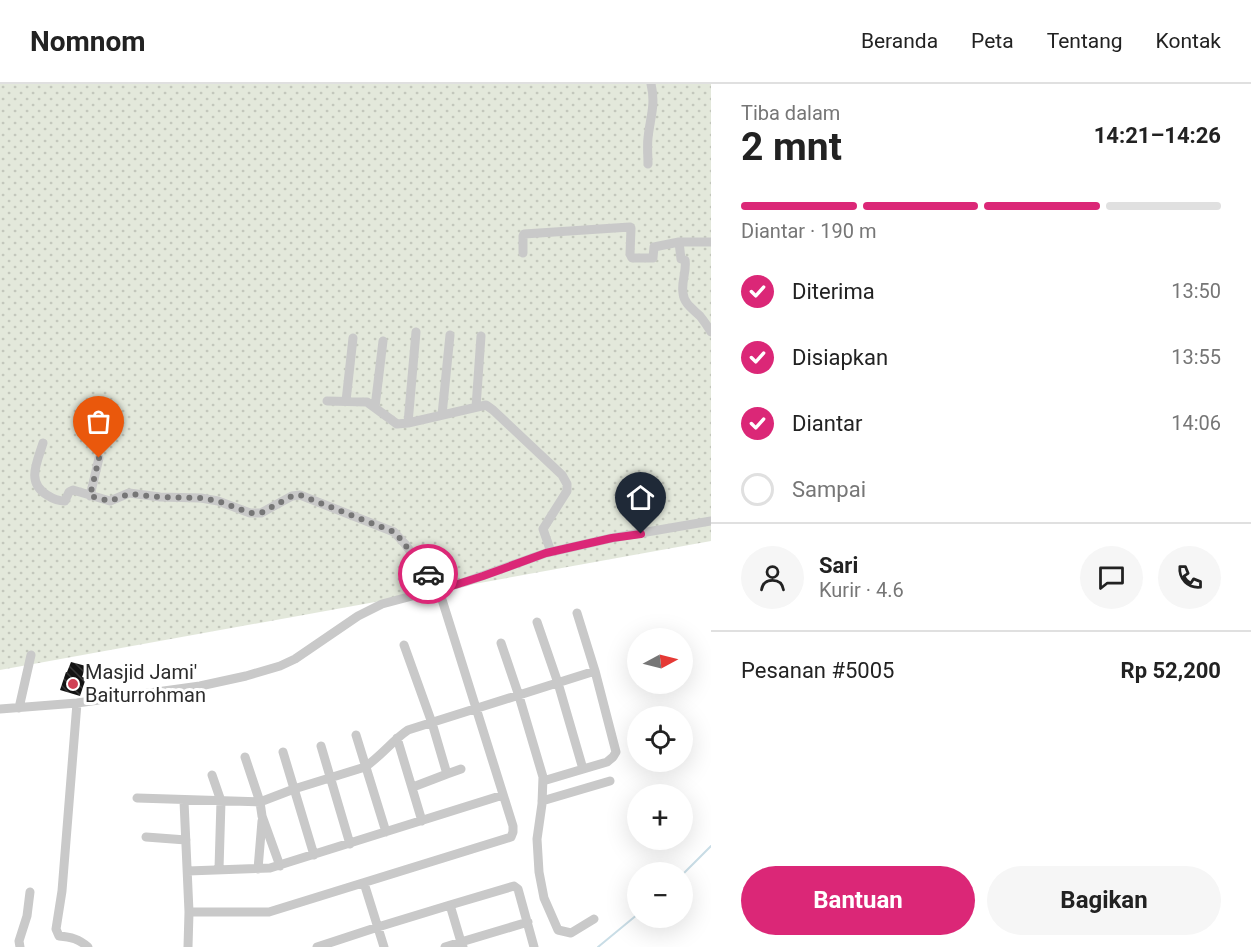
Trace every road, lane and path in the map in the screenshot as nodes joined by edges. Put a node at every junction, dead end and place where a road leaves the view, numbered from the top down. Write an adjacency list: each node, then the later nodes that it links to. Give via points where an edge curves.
1 (651, 84): 2 (street, via 654,98)
2 (648, 164)
3 (679, 242): 4 (street); 5 (street, via 654,247 651,259 635,259 630,254 630,227 585,229 524,234); 7 (street, via 681,259 686,263 684,299)
4 (711, 242)
5 (524, 253)
6 (416, 332): 17 (street)
7 (711, 332)
8 (450, 335): 16 (street)
9 (482, 336): 15 (street)
10 (353, 338): 13 (street)
11 (383, 341): 14 (street)
12 (327, 401): 13 (street)
13 (346, 401): 14 (street, via 367,402)
14 (375, 407): 17 (street, via 397,424)
15 (476, 407): 16 (street); 22 (street, via 486,405 493,410 567,484 567,491 543,529)
16 (442, 415): 17 (street)
17 (408, 423)
18 (43, 443): 20 (street, via 34,475 38,488 61,502 73,490)
19 (99, 458): 20 (street)
20 (90, 496): 23 (street, via 110,501 129,494 201,498 261,513 300,495 394,532)
21 (711, 521): 22 (street)
22 (551, 552): 23 (street)
23 (439, 590): 32 (street, via 368,610 280,666 200,686); 35 (street)
24 (577, 613): 29 (street)
25 (537, 622): 30 (street)
26 (501, 642): 31 (street)
27 (404, 645): 36 (street)
28 (31, 655): 33 (street)
29 (595, 671): 30 (street); 44 (street, via 616,752 607,762)
30 (558, 683): 31 (street); 44 (street)
31 (519, 696): 35 (street); 48 (street)
32 (77, 703): 33 (street); 76 (street, via 56,929)
33 (19, 708): 34 (street)
34 (0, 709)
35 (476, 709): 36 (street); 52 (street)
36 (432, 723): 38 (street, via 408,730); 45 (street)
37 (356, 735): 42 (street)
38 (397, 738): 42 (street); 50 (street)
39 (321, 746): 47 (street)
40 (283, 752): 51 (street)
41 (245, 757): 57 (street)
42 (366, 767): 47 (street); 60 (street)
43 (461, 769): 45 (street)
44 (583, 769): 48 (street)
45 (447, 774): 50 (street)
46 (212, 775): 55 (street)
47 (329, 779): 51 (street); 63 (street)
48 (543, 781): 56 (street)
49 (610, 781): 56 (street)
50 (412, 787): 59 (street)
51 (294, 789): 57 (street); 64 (street)
52 (503, 795): 59 (street); 69 (street, via 513,826 511,837)
53 (137, 798): 54 (street)
54 (184, 801): 55 (street); 62 (street)
55 (221, 801): 57 (street); 66 (street)
56 (542, 801): 73 (street, via 537,838 539,872 555,924 558,930 571,933)
57 (260, 802): 58 (street)
58 (262, 816): 65 (street); 67 (street)
59 (423, 821): 60 (street)
60 (386, 832): 63 (street)
61 (146, 837): 62 (street)
62 (186, 840): 68 (street)
63 (350, 844): 64 (street)
64 (314, 855): 65 (street)
65 (280, 866): 67 (street)
66 (219, 869): 67 (street); 68 (street)
67 (258, 869)
68 (188, 871): 72 (street)
69 (364, 883): 72 (street, via 268,912); 75 (street)
70 (30, 892): 78 (street)
71 (450, 905): 74 (street, via 514,886); 75 (street); 77 (street)
72 (189, 912): 81 (street)
73 (594, 919)
74 (528, 922): 77 (street); 85 (street)
75 (378, 927): 82 (street); 83 (street)
76 (59, 936): 79 (street); 80 (street, via 73,938)
77 (462, 945): 84 (street)
78 (20, 947)
79 (63, 947)
80 (88, 947)
81 (188, 947)
82 (318, 947)
83 (384, 947)
84 (445, 947)
85 (534, 947)

